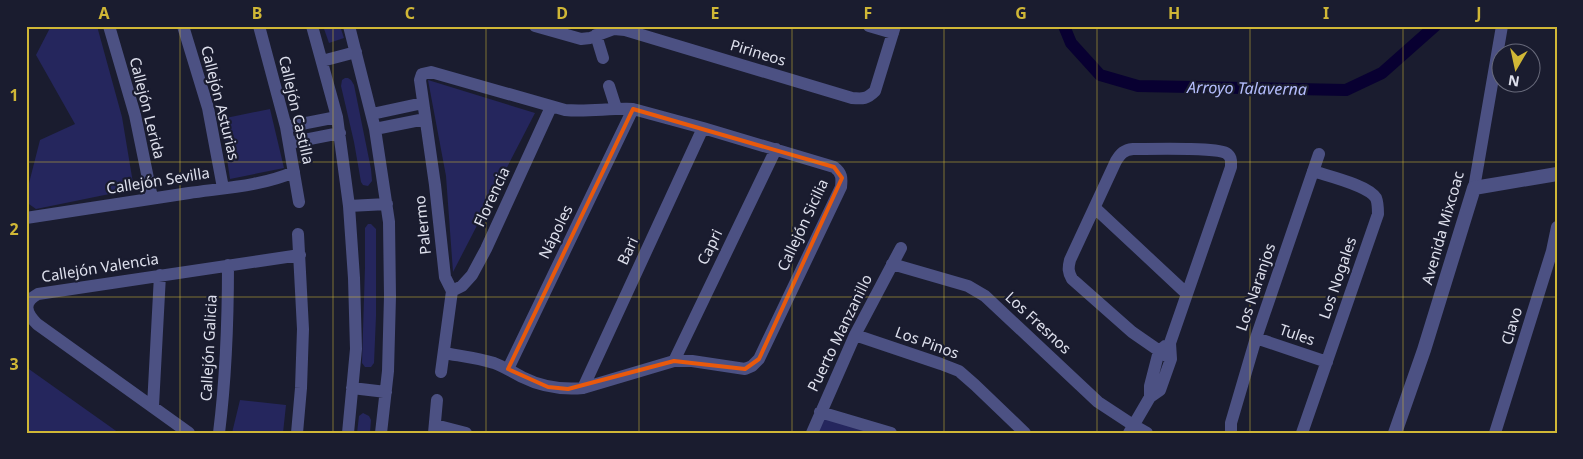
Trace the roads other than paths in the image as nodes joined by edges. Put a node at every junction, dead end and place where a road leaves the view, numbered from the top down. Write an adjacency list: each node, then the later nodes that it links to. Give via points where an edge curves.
1 (109, 26): 35 (street, Callejón Lerida, via 135,115)
2 (183, 26): 33 (street, Callejón Asturias, via 208,108)
3 (259, 26): 23 (street, Callejón Castilla)
4 (312, 26): 13 (street)
5 (348, 26): 11 (street)
6 (535, 26): 10 (street, Pirineos, via 581,39)
7 (869, 26): 9 (street)
8 (1502, 26): 34 (street, Avenida Mixcoac)
9 (894, 30): 10 (street, Pirineos, via 875,91 863,99 625,30)
10 (601, 31): 12 (street)
11 (356, 52): 13 (street); 20 (street)
12 (603, 58)
13 (322, 61): 21 (street)
14 (422, 74): 16 (street, Palermo); 17 (street, Callejón Sicilia, via 431,72)
15 (609, 86): 18 (street)
16 (423, 102): 20 (street); 22 (street, Palermo)
17 (551, 107): 18 (street, Callejón Sicilia, via 582,112); 48 (street, Florencia, via 486,250 472,275)
18 (616, 108): 19 (street, Callejón Sicilia)
19 (633, 109): 24 (street, Callejón Sicilia); 58 (street, Nápoles)
20 (372, 114): 25 (street)
21 (337, 117): 23 (street); 26 (street)
22 (425, 119): 25 (street); 48 (street, Palermo, via 445,277)
23 (286, 127): 27 (street, Callejón Castilla)
24 (703, 128): 28 (street, Callejón Sicilia); 61 (street, Bari)
25 (375, 129): 37 (street)
26 (340, 134): 27 (street); 38 (street)
27 (289, 143): 31 (street, Callejón Castilla)
28 (776, 149): 56 (street, Capri); 56 (street, Callejón Sicilia, via 834,166 842,178 841,187 759,359 745,369)
29 (1319, 154): 30 (street, Los Naranjos)
30 (1313, 171): 51 (street, Los Naranjos); 57 (street, Los Nogales, via 1364,188 1375,196 1378,203 1378,214)
31 (294, 172): 33 (street, Callejón Sevilla, via 280,178); 36 (street, Callejón Castilla)
32 (1557, 174): 34 (street)
33 (223, 188): 35 (street, Callejón Sevilla)
34 (1474, 188): 81 (street, Avenida Mixcoac)
35 (152, 198): 40 (street, Callejón Sevilla)
36 (299, 202)
37 (388, 204): 38 (street); 62 (street, via 390,296)
38 (349, 206): 60 (street, via 356,340)
39 (1095, 208): 49 (street); 49 (street, via 1120,153 1126,150 1208,150 1228,154 1231,167); 53 (street, via 1070,260 1069,274 1132,332)
40 (26, 218)
41 (1557, 227): 82 (street, Clavo)
42 (298, 234): 44 (street)
43 (901, 248): 45 (street, Puerto Manzanillo)
44 (300, 254): 46 (street, Callejón Valencia); 71 (street, via 303,329)
45 (892, 264): 50 (street, Puerto Manzanillo); 68 (street, Los Fresnos, via 968,286 985,296)
46 (228, 265): 47 (street, Callejón Valencia); 70 (street, Callejón Galicia, via 224,390)
47 (160, 275): 65 (street); 65 (street, Callejón Valencia, via 38,294 27,305 37,324)
48 (452, 291): 54 (street, Palermo)
49 (1186, 293): 52 (street)
50 (855, 335): 66 (street, Puerto Manzanillo); 77 (street, Los Pinos, via 959,371)
51 (1256, 338): 57 (street, Tules); 79 (street, Los Naranjos, via 1231,423)
52 (1170, 343): 53 (street); 55 (street)
53 (1159, 352): 55 (street); 63 (street)
54 (444, 353): 58 (street, Callejón Sicilia); 59 (street, Palermo)
55 (1171, 359): 63 (street, via 1160,390)
56 (674, 361): 61 (street, Callejón Sicilia)
57 (1327, 362): 80 (street, Los Nogales)
58 (508, 368): 61 (street, Callejón Sicilia, via 548,387)
59 (441, 372)
60 (352, 388): 62 (street); 72 (street)
61 (583, 388)
62 (386, 392): 73 (street)
63 (1150, 397): 68 (street)
64 (437, 400): 67 (street)
65 (153, 406): 69 (street, Callejón Valencia)
66 (820, 412): 75 (street, Puerto Manzanillo); 76 (street)
67 (434, 429): 74 (street)
68 (1131, 429): 78 (street, Los Fresnos)
69 (189, 433)
70 (219, 433)
71 (297, 433)
72 (348, 433)
73 (381, 433)
74 (466, 433)
75 (812, 433)
76 (891, 433)
77 (1025, 433)
78 (1147, 433)
79 (1231, 433)
80 (1302, 433)
81 (1395, 433)
82 (1495, 433)

